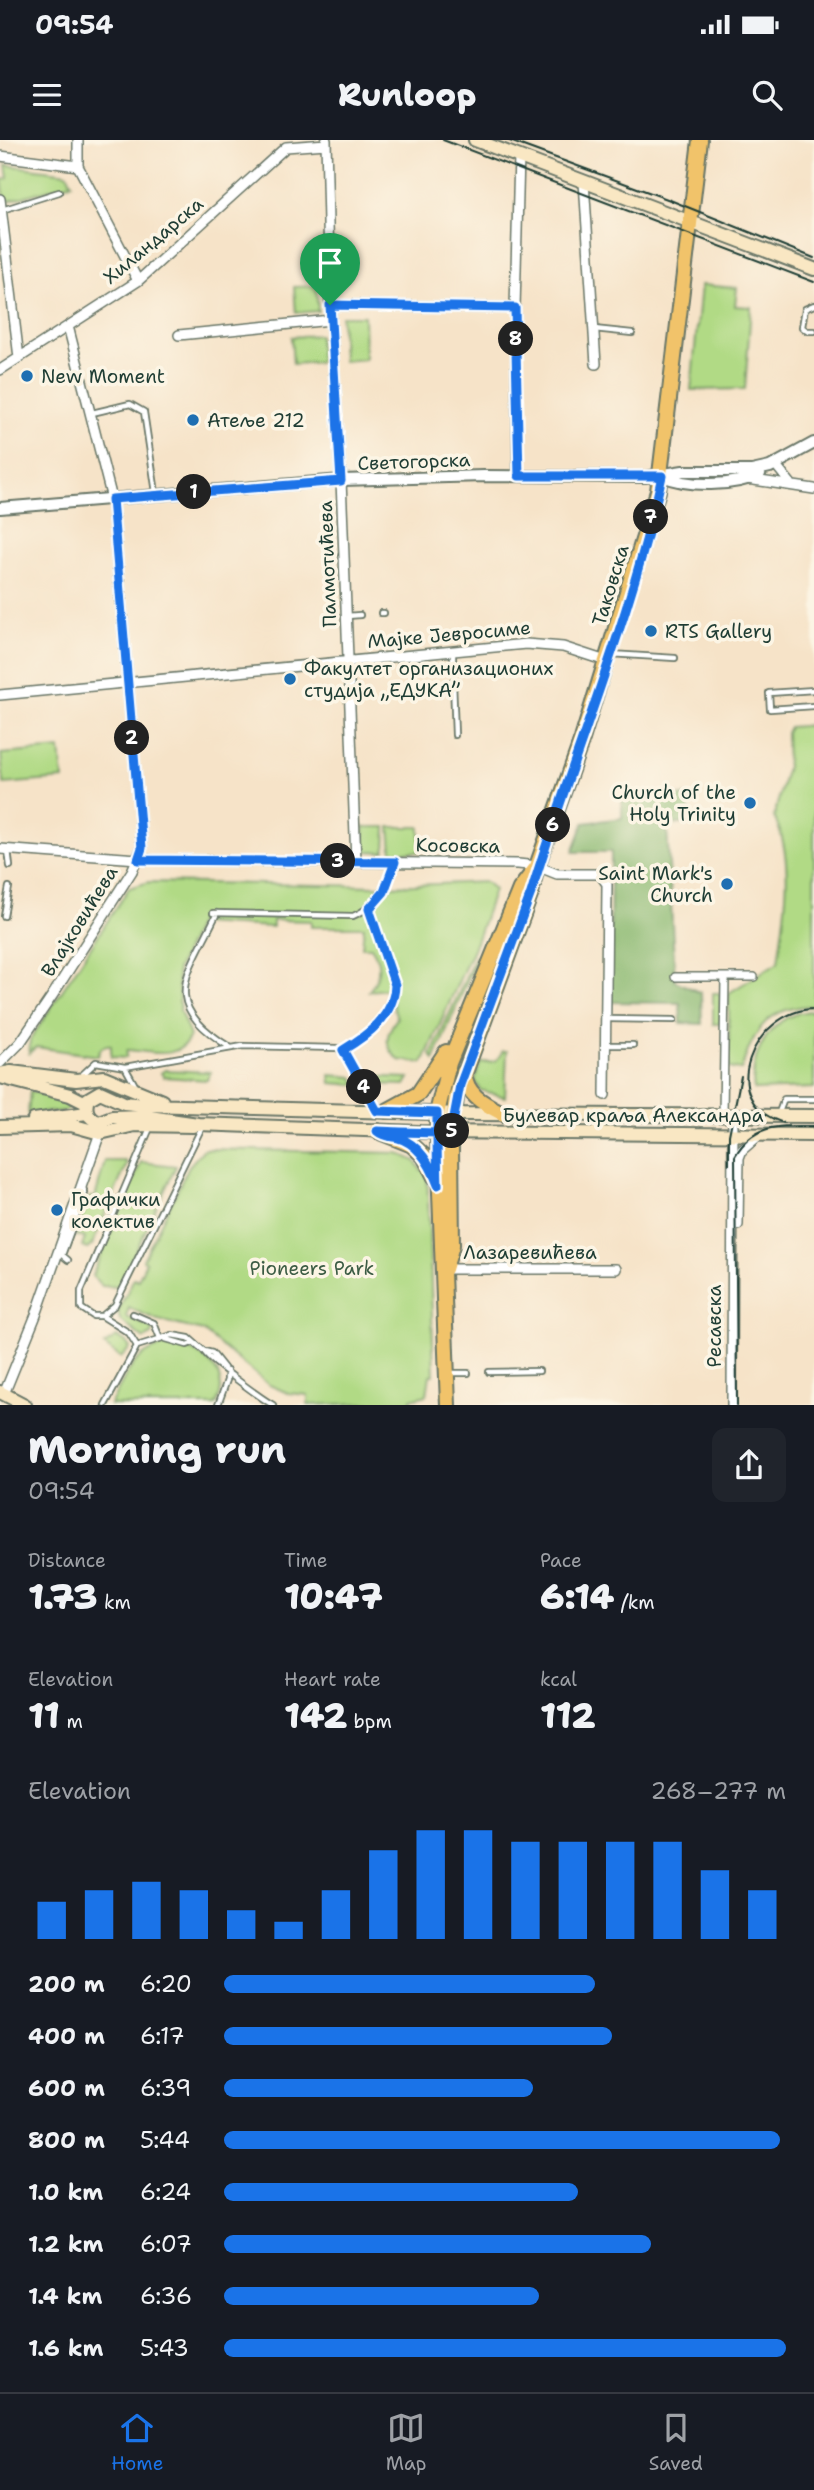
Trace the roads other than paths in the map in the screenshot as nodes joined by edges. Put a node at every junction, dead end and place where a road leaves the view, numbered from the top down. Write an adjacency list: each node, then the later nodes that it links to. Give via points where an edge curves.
1 (78, 140): 7 (street)
2 (475, 140): 6 (main road)
3 (700, 140): 12 (main road, Таковска)
4 (326, 142): 15 (street, Хиландарска, via 286,146); 16 (street, Палмотићева)
5 (0, 156): 7 (street)
6 (519, 156): 8 (main road); 18 (street)
7 (78, 166): 15 (street)
8 (584, 182): 12 (main road); 21 (street)
9 (59, 192): 11 (lane)
10 (0, 200): 11 (street)
11 (2, 211): 14 (street)
12 (689, 223): 13 (main road); 32 (main road, Таковска)
13 (814, 269)
14 (4, 276): 25 (street)
15 (138, 281): 20 (street, Хиландарска)
16 (330, 305): 18 (street); 19 (street, Палмотићева)
17 (814, 306): 22 (lane, via 805,309 802,327)
18 (515, 308): 31 (street)
19 (331, 320): 24 (street); 34 (street, Палмотићева)
20 (68, 326): 25 (street, Хиландарска); 28 (street, Влајковићева)
21 (594, 329): 23 (lane); 26 (street)
22 (814, 331)
23 (632, 333)
24 (179, 335)
25 (19, 358): 27 (street, Хиландарска)
26 (596, 364)
27 (0, 370)
28 (92, 413): 37 (lane, via 130,404 144,412); 38 (street, Влајковићева)
29 (814, 443): 30 (street)
30 (772, 466): 32 (street); 33 (street); 35 (street)
31 (519, 476): 32 (street, Светогорска); 34 (street, Светогорска, via 425,472)
32 (662, 476): 33 (street, via 681,483); 43 (main road, Таковска)
33 (745, 479): 35 (street)
34 (341, 481): 37 (street, Светогорска); 41 (street, Палмотићева)
35 (793, 485): 36 (street)
36 (814, 489)
37 (156, 494): 38 (street, Светогорска)
38 (112, 499): 39 (street, Светогорска); 48 (street, Влајковићева)
39 (0, 508)
40 (360, 615): 41 (lane)
41 (346, 616): 45 (street, Палмотићева)
42 (453, 650): 43 (street, Мајке Јевросиме, via 478,644 548,644); 45 (street, Мајке Јевросиме); 46 (lane)
43 (608, 657): 44 (lane); 60 (main road, Таковска)
44 (675, 658)
45 (348, 659): 48 (street, Мајке Јевросиме); 53 (street, Палмотићева)
46 (453, 663)
47 (453, 681): 52 (lane)
48 (128, 684): 50 (street, Мајке Јевросиме); 56 (street, Влајковићева, via 142,848)
49 (814, 690): 51 (lane, via 769,693 770,709)
50 (0, 695)
51 (814, 706)
52 (455, 735)
53 (353, 784): 54 (lane); 57 (street, Палмотићева)
54 (363, 784)
55 (4, 849): 56 (street, Косовска); 59 (lane)
56 (138, 860): 57 (street, Косовска); 74 (street, Влајковићева, via 52,996 20,1043)
57 (356, 861): 58 (street, Косовска)
58 (395, 862): 60 (street, Косовска); 62 (lane, via 384,892)
59 (10, 866)
60 (537, 866): 67 (street, Косовска, via 557,874 593,873 606,881); 69 (main road, Таковска, via 519,892); 76 (main road, Таковска)
61 (9, 887): 63 (lane)
62 (369, 909): 72 (lane, via 338,918 215,913 187,974 184,1003 198,1024); 73 (lane, via 395,985 395,998 374,1028)
63 (4, 916)
64 (675, 976): 65 (street)
65 (725, 977): 66 (street); 91 (street)
66 (754, 977)
67 (606, 1020): 68 (lane); 70 (street)
68 (674, 1020)
69 (463, 1029): 86 (main road, via 418,1094); 87 (main road, Таковска)
70 (606, 1045): 71 (lane); 81 (street)
71 (633, 1045)
72 (233, 1049): 73 (lane); 75 (lane)
73 (343, 1050): 86 (lane)
74 (0, 1063)
75 (125, 1067): 78 (lane, via 96,1062); 79 (lane)
76 (464, 1071): 88 (main road, Таковска); 89 (main road, via 473,1094)
77 (0, 1076): 78 (main road, via 11,1072); 80 (main road)
78 (76, 1080): 79 (main road, via 104,1077)
79 (139, 1094): 84 (main road)
80 (70, 1095): 85 (main road); 90 (main road, via 72,1108)
81 (605, 1095)
82 (814, 1099): 92 (lane, via 783,1099)
83 (114, 1100): 84 (main road, Булевар краља Александра); 85 (main road, via 100,1092 91,1096); 94 (main road)
84 (169, 1104): 86 (main road, Булевар краља Александра)
85 (87, 1108): 90 (main road); 94 (main road, via 99,1122)
86 (382, 1111): 87 (main road, Булевар краља Александра)
87 (437, 1113): 88 (main road, Булевар краља Александра); 101 (main road, Таковска)
88 (454, 1114): 89 (main road, Булевар краља Александра); 101 (main road, Таковска)
89 (504, 1114): 91 (main road, Булевар краља Александра)
90 (67, 1116): 96 (main road)
91 (728, 1116): 92 (main road, Булевар краља Александра); 103 (street, Ресавска)
92 (778, 1116): 93 (main road, Булевар краља Александра)
93 (814, 1116)
94 (112, 1117): 95 (main road)
95 (201, 1124): 98 (main road); 99 (main road, Булевар краља Александра); 112 (lane, via 115,1305)
96 (21, 1125): 97 (main road); 100 (main road, via 71,1125)
97 (0, 1126)
98 (150, 1126): 100 (main road); 112 (lane, via 81,1291 81,1308)
99 (377, 1131): 101 (main road, Булевар краља Александра); 105 (main road, via 401,1138 419,1151)
100 (100, 1133): 106 (street)
101 (444, 1133): 103 (main road, Булевар краља Александра); 105 (main road); 109 (main road, via 452,1245)
102 (814, 1135): 104 (main road, Булевар краља Александра)
103 (732, 1136): 104 (main road, Булевар краља Александра); 107 (street, Ресавска)
104 (758, 1136): 107 (street, Ресавска, via 739,1158 738,1235)
105 (438, 1185): 109 (main road)
106 (82, 1187): 108 (lane, via 85,1193 62,1255); 120 (street, via 54,1278)
107 (732, 1246): 126 (street, Ресавска)
108 (68, 1260)
109 (445, 1269): 110 (street, Лазаревићева); 117 (main road)
110 (616, 1269)
111 (134, 1314): 113 (lane, via 155,1323)
112 (102, 1316): 114 (lane, via 129,1333)
113 (163, 1339): 114 (lane); 115 (lane, via 189,1338)
114 (137, 1346): 122 (lane)
115 (225, 1370): 123 (lane, via 227,1380); 124 (lane)
116 (539, 1371): 119 (lane)
117 (447, 1373): 118 (lane); 125 (main road)
118 (468, 1373)
119 (489, 1373)
120 (2, 1393): 121 (main road)
121 (25, 1405)
122 (105, 1405)
123 (218, 1405)
124 (273, 1405)
125 (448, 1405)
126 (732, 1405)

